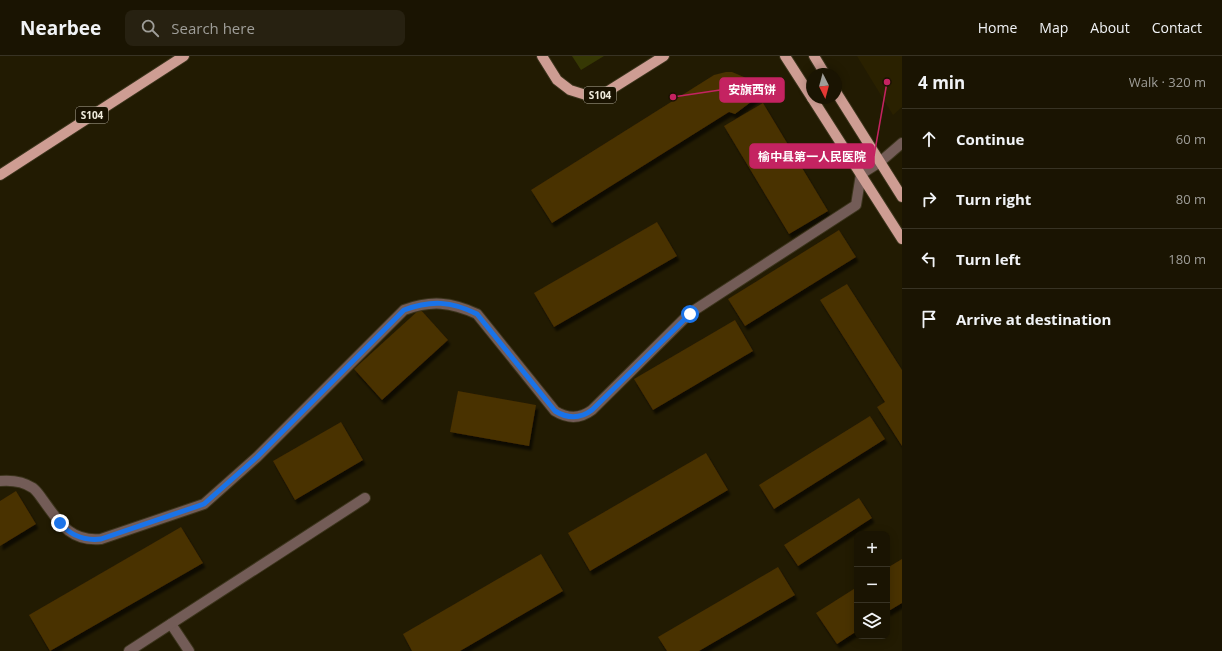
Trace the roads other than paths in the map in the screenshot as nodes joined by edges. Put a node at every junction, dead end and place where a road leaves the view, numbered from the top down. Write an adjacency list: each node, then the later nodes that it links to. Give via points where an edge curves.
1 (184, 56): 13 (main road, S104)
2 (542, 56): 3 (main road, S104, via 557,80 570,90 586,95 602,95)
3 (664, 56)
4 (785, 56): 7 (main road)
5 (814, 56): 6 (main road)
6 (821, 68)
7 (806, 89)
8 (842, 102): 11 (main road)
9 (816, 104): 12 (main road)
10 (902, 144): 11 (street)
11 (880, 162): 12 (street); 14 (main road)
12 (861, 174): 15 (main road); 16 (street, via 856,205 690,314 592,410 578,417 562,415 555,411 477,314 451,304 426,304 404,310 257,457 204,504 101,539 86,539 65,529 34,488 14,481)
13 (0, 175)
14 (902, 198)
15 (902, 240)
16 (0, 481)
17 (365, 498): 18 (street)
18 (171, 624): 19 (street); 20 (street)
19 (129, 651)
20 (189, 651)

